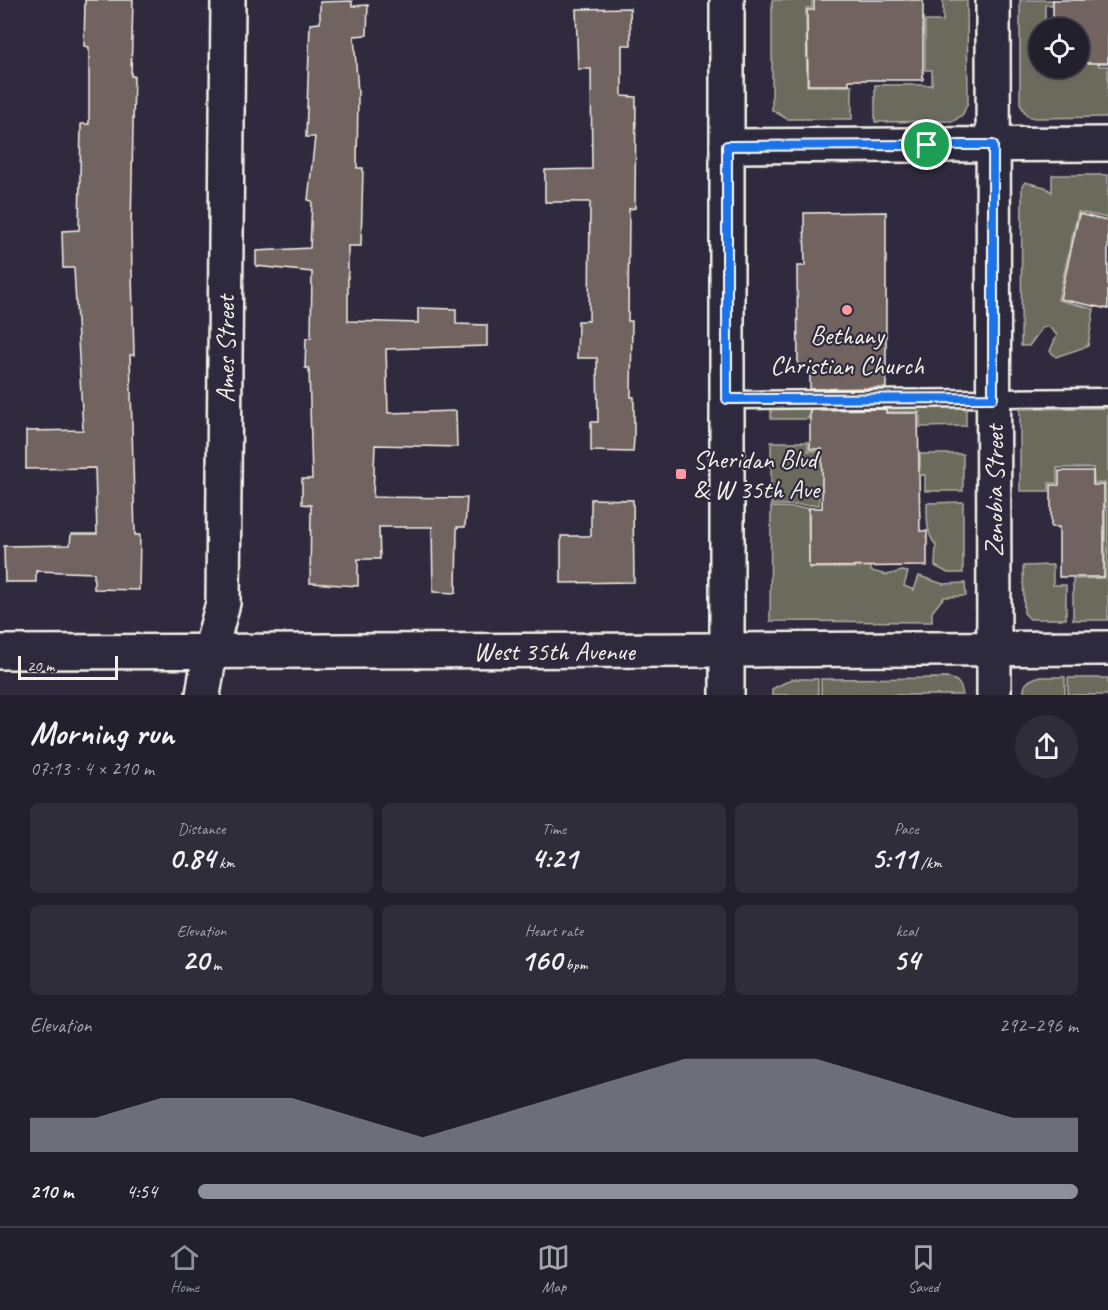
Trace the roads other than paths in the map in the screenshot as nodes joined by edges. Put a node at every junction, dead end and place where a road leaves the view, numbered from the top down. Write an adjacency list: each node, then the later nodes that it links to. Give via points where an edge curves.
1 (228, 0): 14 (street, Ames Street, via 223,603)
2 (727, 0): 6 (street)
3 (993, 0): 5 (street, Zenobia Street)
4 (1108, 144): 5 (street)
5 (993, 145): 6 (street); 8 (street, Zenobia Street)
6 (727, 146): 9 (street)
7 (1108, 397): 8 (lane)
8 (993, 398): 9 (lane); 11 (street, Zenobia Street)
9 (727, 399): 12 (street)
10 (1108, 648): 11 (street, West 35th Avenue)
11 (994, 649): 12 (street, West 35th Avenue); 17 (street, Zenobia Street)
12 (727, 650): 14 (street, West 35th Avenue); 16 (street)
13 (0, 652): 14 (street, West 35th Avenue)
14 (210, 652): 15 (street, Ames Street)
15 (203, 695)
16 (727, 695)
17 (994, 695)

